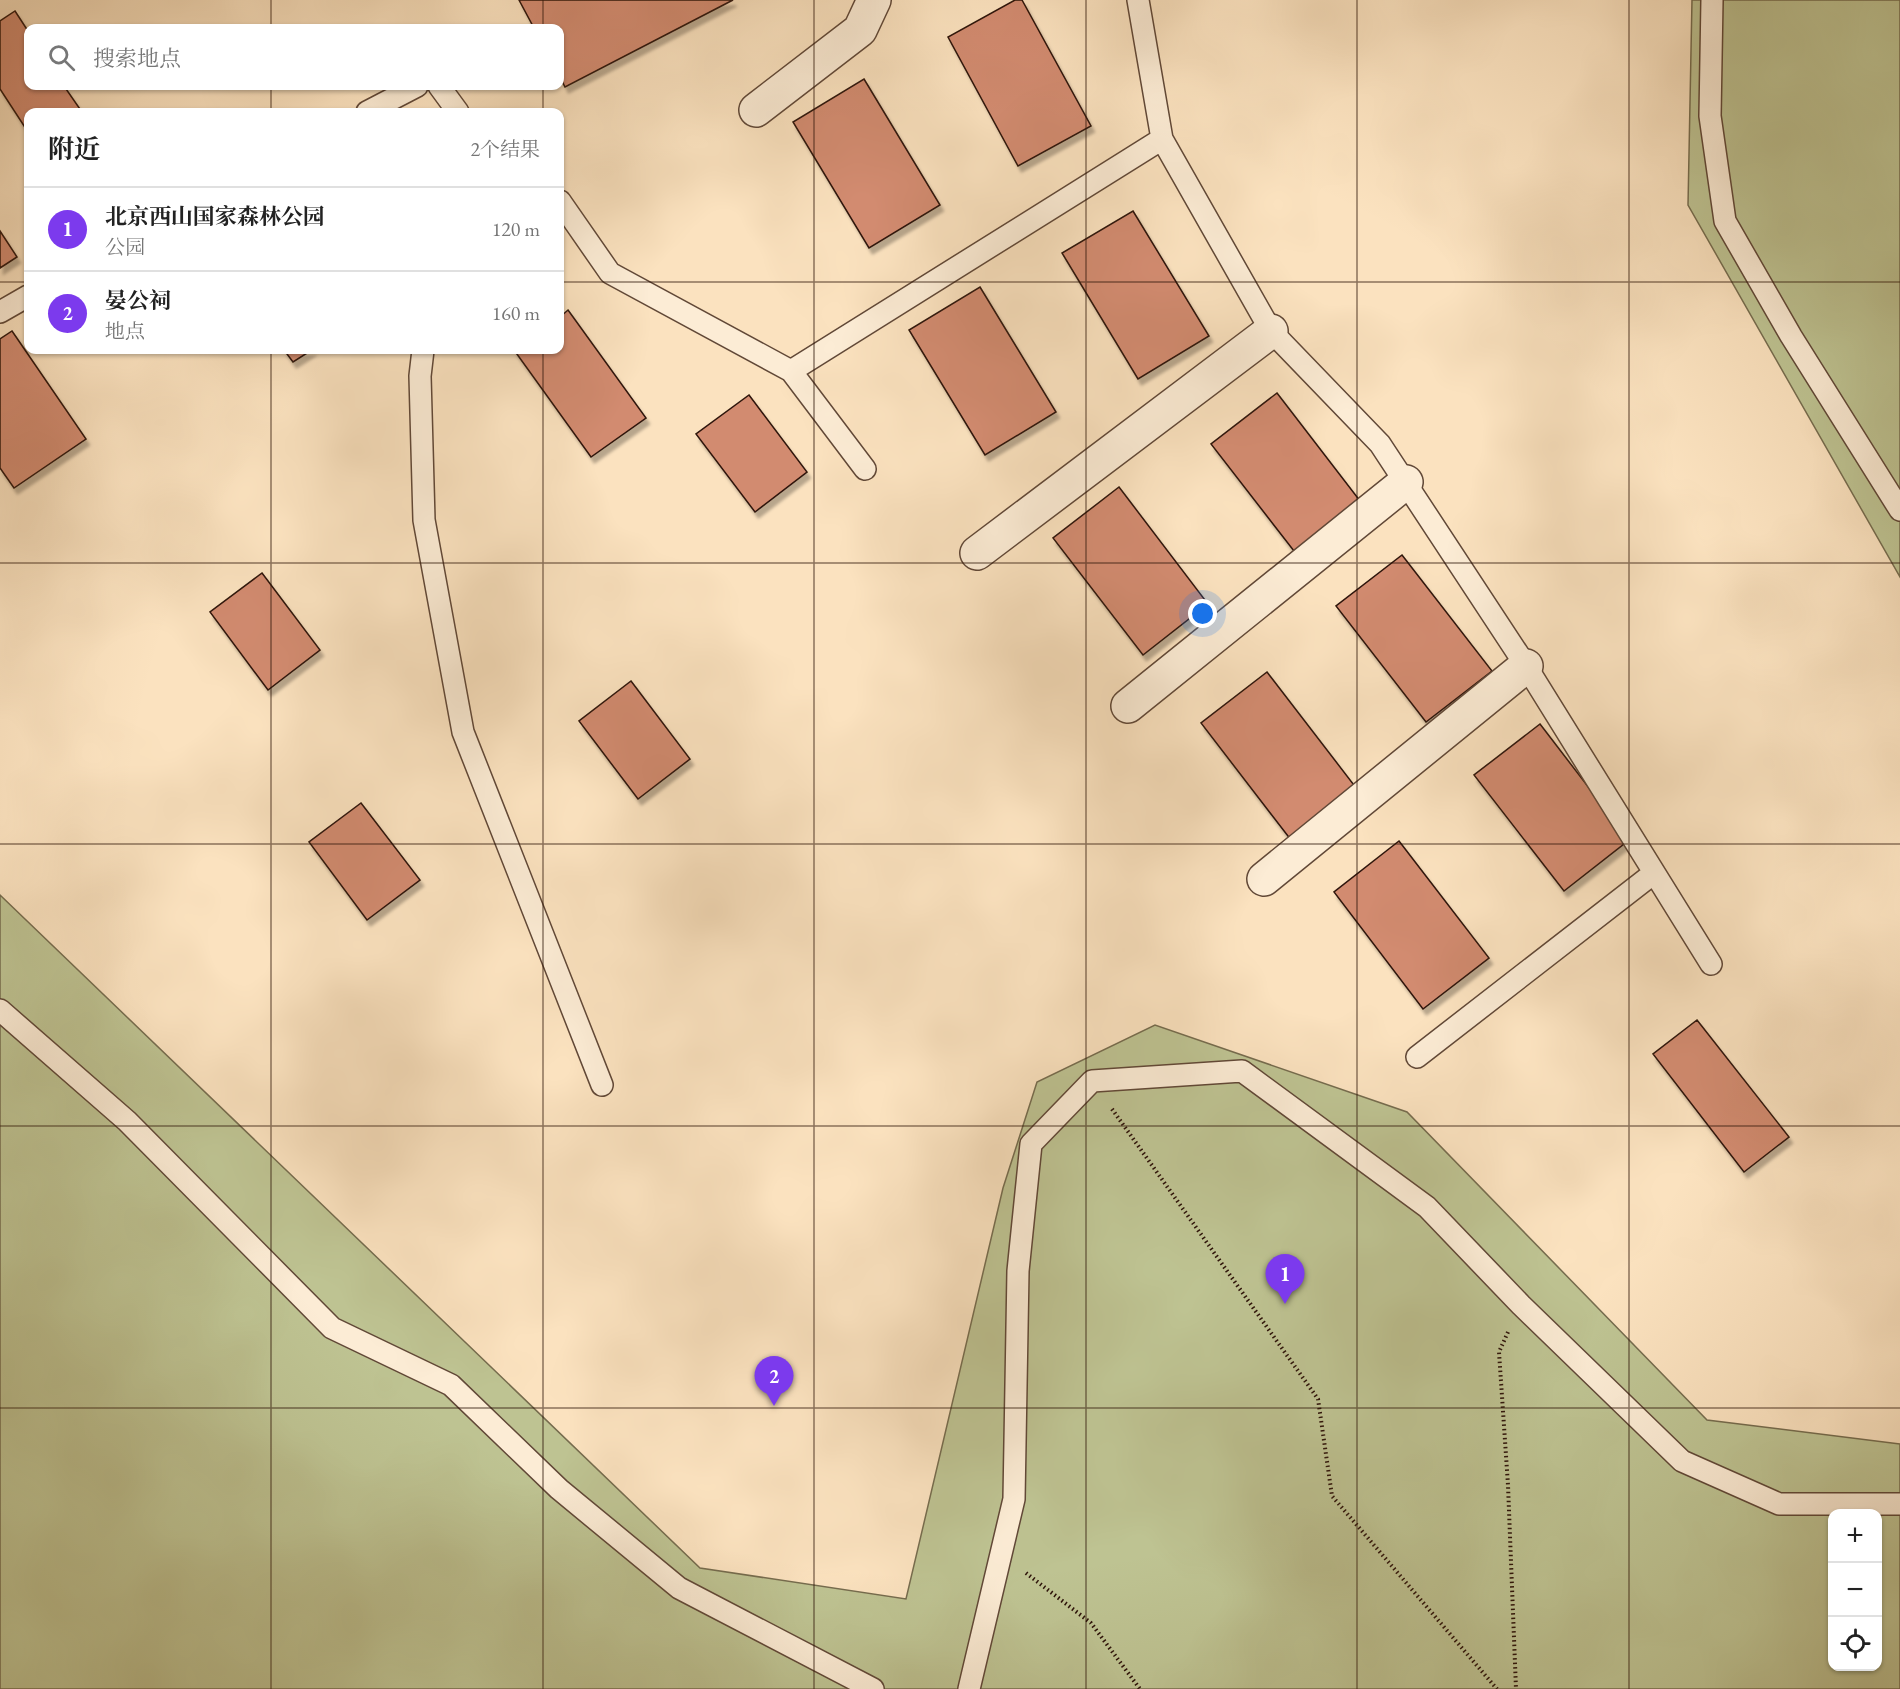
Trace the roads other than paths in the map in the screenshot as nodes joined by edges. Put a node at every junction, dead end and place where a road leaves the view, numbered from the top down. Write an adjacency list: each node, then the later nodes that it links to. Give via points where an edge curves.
1 (874, 0): 8 (street, via 860,30)
2 (1138, 0): 9 (lane)
3 (1712, 0): 18 (lane, via 1710,116 1725,221 1791,336)
4 (409, 90): 6 (lane)
5 (442, 90): 7 (lane)
6 (375, 108)
7 (456, 108)
8 (756, 110)
9 (1162, 139): 13 (lane); 15 (lane)
10 (564, 207): 15 (lane, via 610,273)
11 (24, 298): 12 (lane)
12 (0, 312)
13 (1271, 331): 17 (lane, via 1380,444); 19 (street)
14 (423, 354): 27 (lane, via 424,520 463,732)
15 (791, 371): 16 (lane)
16 (865, 470)
17 (1406, 482): 20 (lane); 21 (street)
18 (1900, 510)
19 (977, 553)
20 (1526, 666): 22 (lane); 23 (street)
21 (1128, 706)
22 (1654, 873): 24 (lane); 26 (lane)
23 (1264, 879)
24 (1711, 964)
25 (0, 1010): 29 (lane, via 127,1121 332,1328 451,1384 559,1489 678,1588)
26 (1417, 1057)
27 (602, 1085)
28 (1900, 1504): 30 (lane, via 1779,1504 1682,1461 1521,1305 1427,1207 1242,1071 1092,1081 1031,1144 1017,1271 1014,1499)
29 (873, 1689)
30 (969, 1689)

